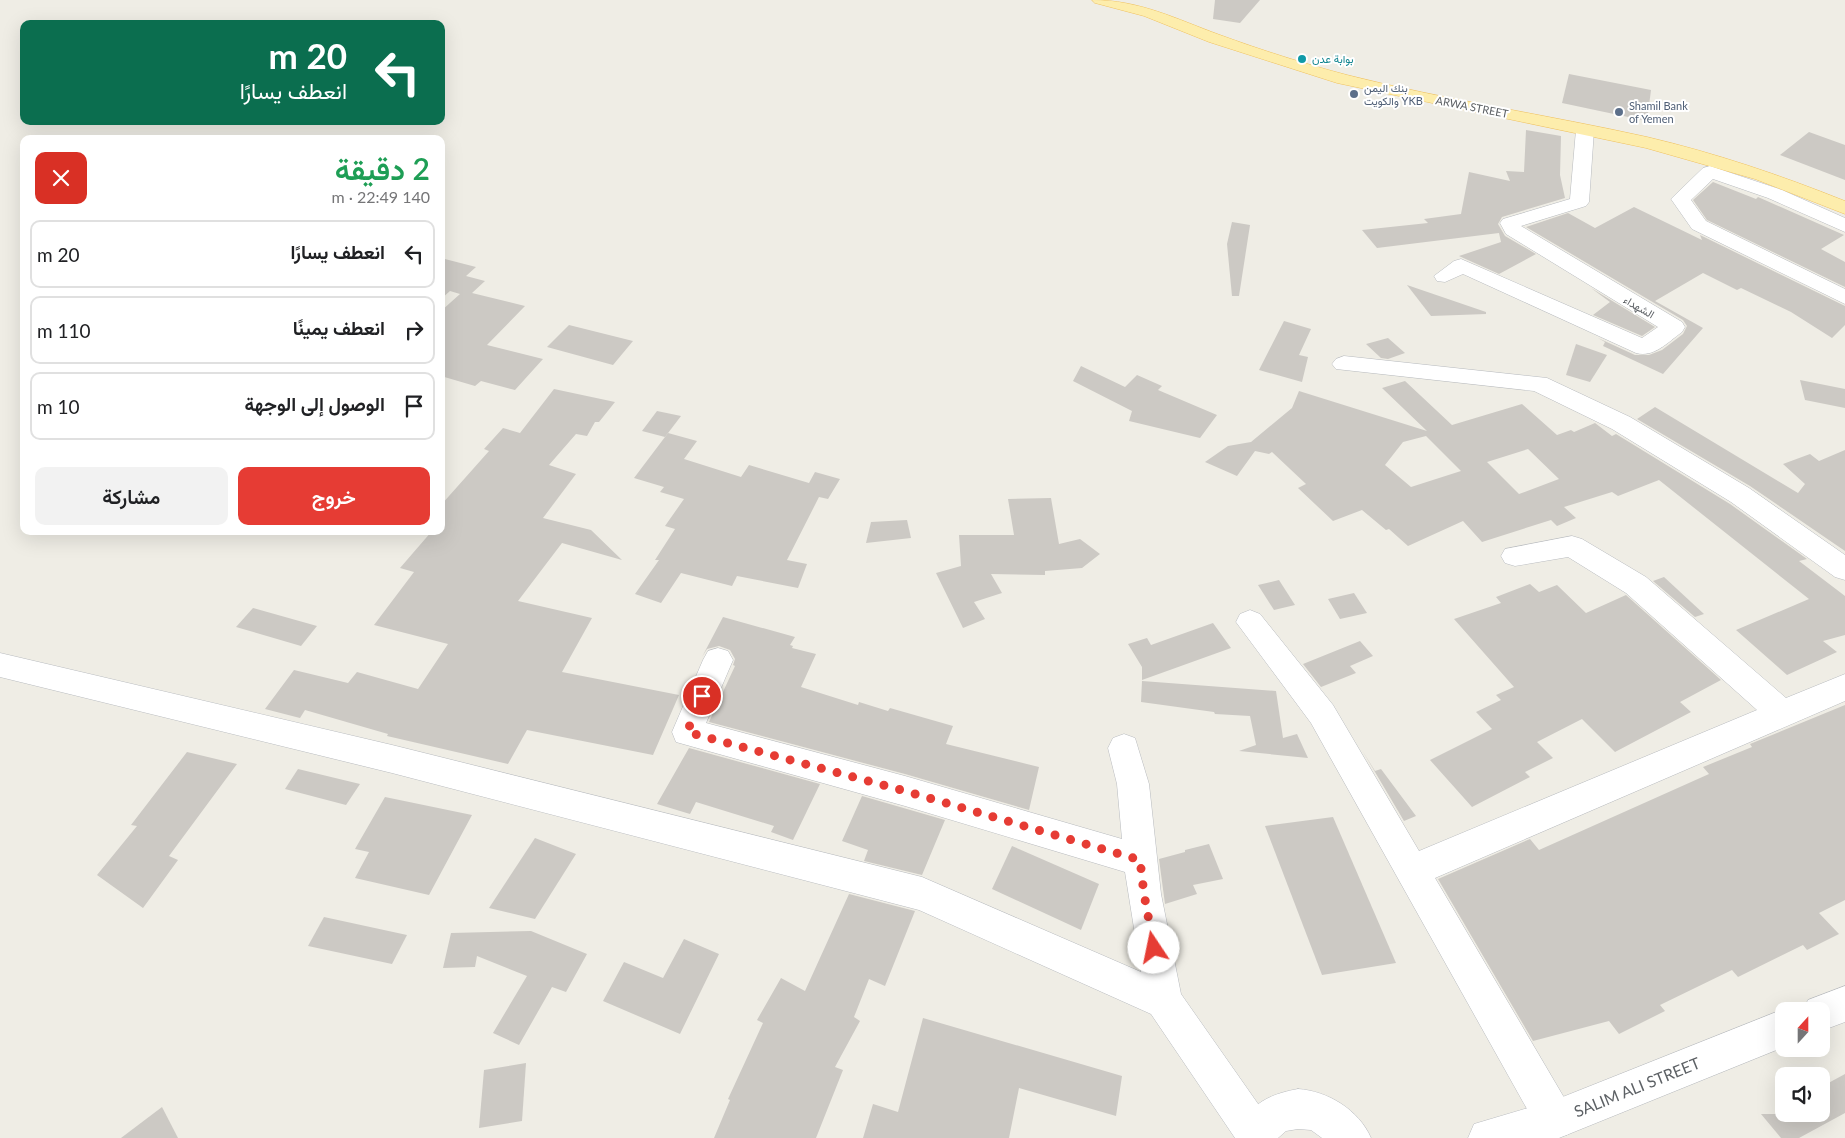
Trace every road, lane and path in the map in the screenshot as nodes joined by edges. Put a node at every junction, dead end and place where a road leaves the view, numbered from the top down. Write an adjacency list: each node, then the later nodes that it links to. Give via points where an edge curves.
1 (1100, 0): 2 (main road, ARWA STREET)
2 (1151, 6): 3 (main road, ARWA STREET, via 1216,39 1343,79); 4 (main road, ARWA STREET, via 1350,70 1708,150 1769,168)
3 (1585, 130): 5 (main road, ARWA STREET, via 1762,175); 7 (street, الشهداء, via 1579,202 1510,224 1514,230 1674,327 1644,348 1461,265)
4 (1845, 197)
5 (1845, 208)
6 (1845, 226): 8 (street, via 1775,194 1710,172 1681,199 1699,225)
7 (1445, 276)
8 (1845, 297)
9 (1344, 364): 11 (street, via 1539,384 1621,422 1740,495)
10 (1515, 556): 16 (street, via 1572,546 1636,585)
11 (1845, 569)
12 (1250, 622): 19 (street, via 1322,714)
13 (718, 660): 18 (street, via 687,732 905,791)
14 (0, 665): 20 (street, via 392,759 922,894)
15 (1845, 687): 16 (street)
16 (1782, 714): 19 (street)
17 (1124, 748): 18 (street, via 1132,784)
18 (1140, 860): 20 (street)
19 (1412, 871): 24 (street)
20 (1164, 1001): 25 (street)
21 (1845, 1004): 22 (street)
22 (1830, 1010)
23 (1775, 1032): 24 (street, SALIM ALI STREET)
24 (1555, 1120): 27 (street, SALIM ALI STREET)
25 (1256, 1136): 26 (street, via 1270,1117 1290,1108 1314,1111 1337,1123)
26 (1351, 1138)
27 (1488, 1138)

